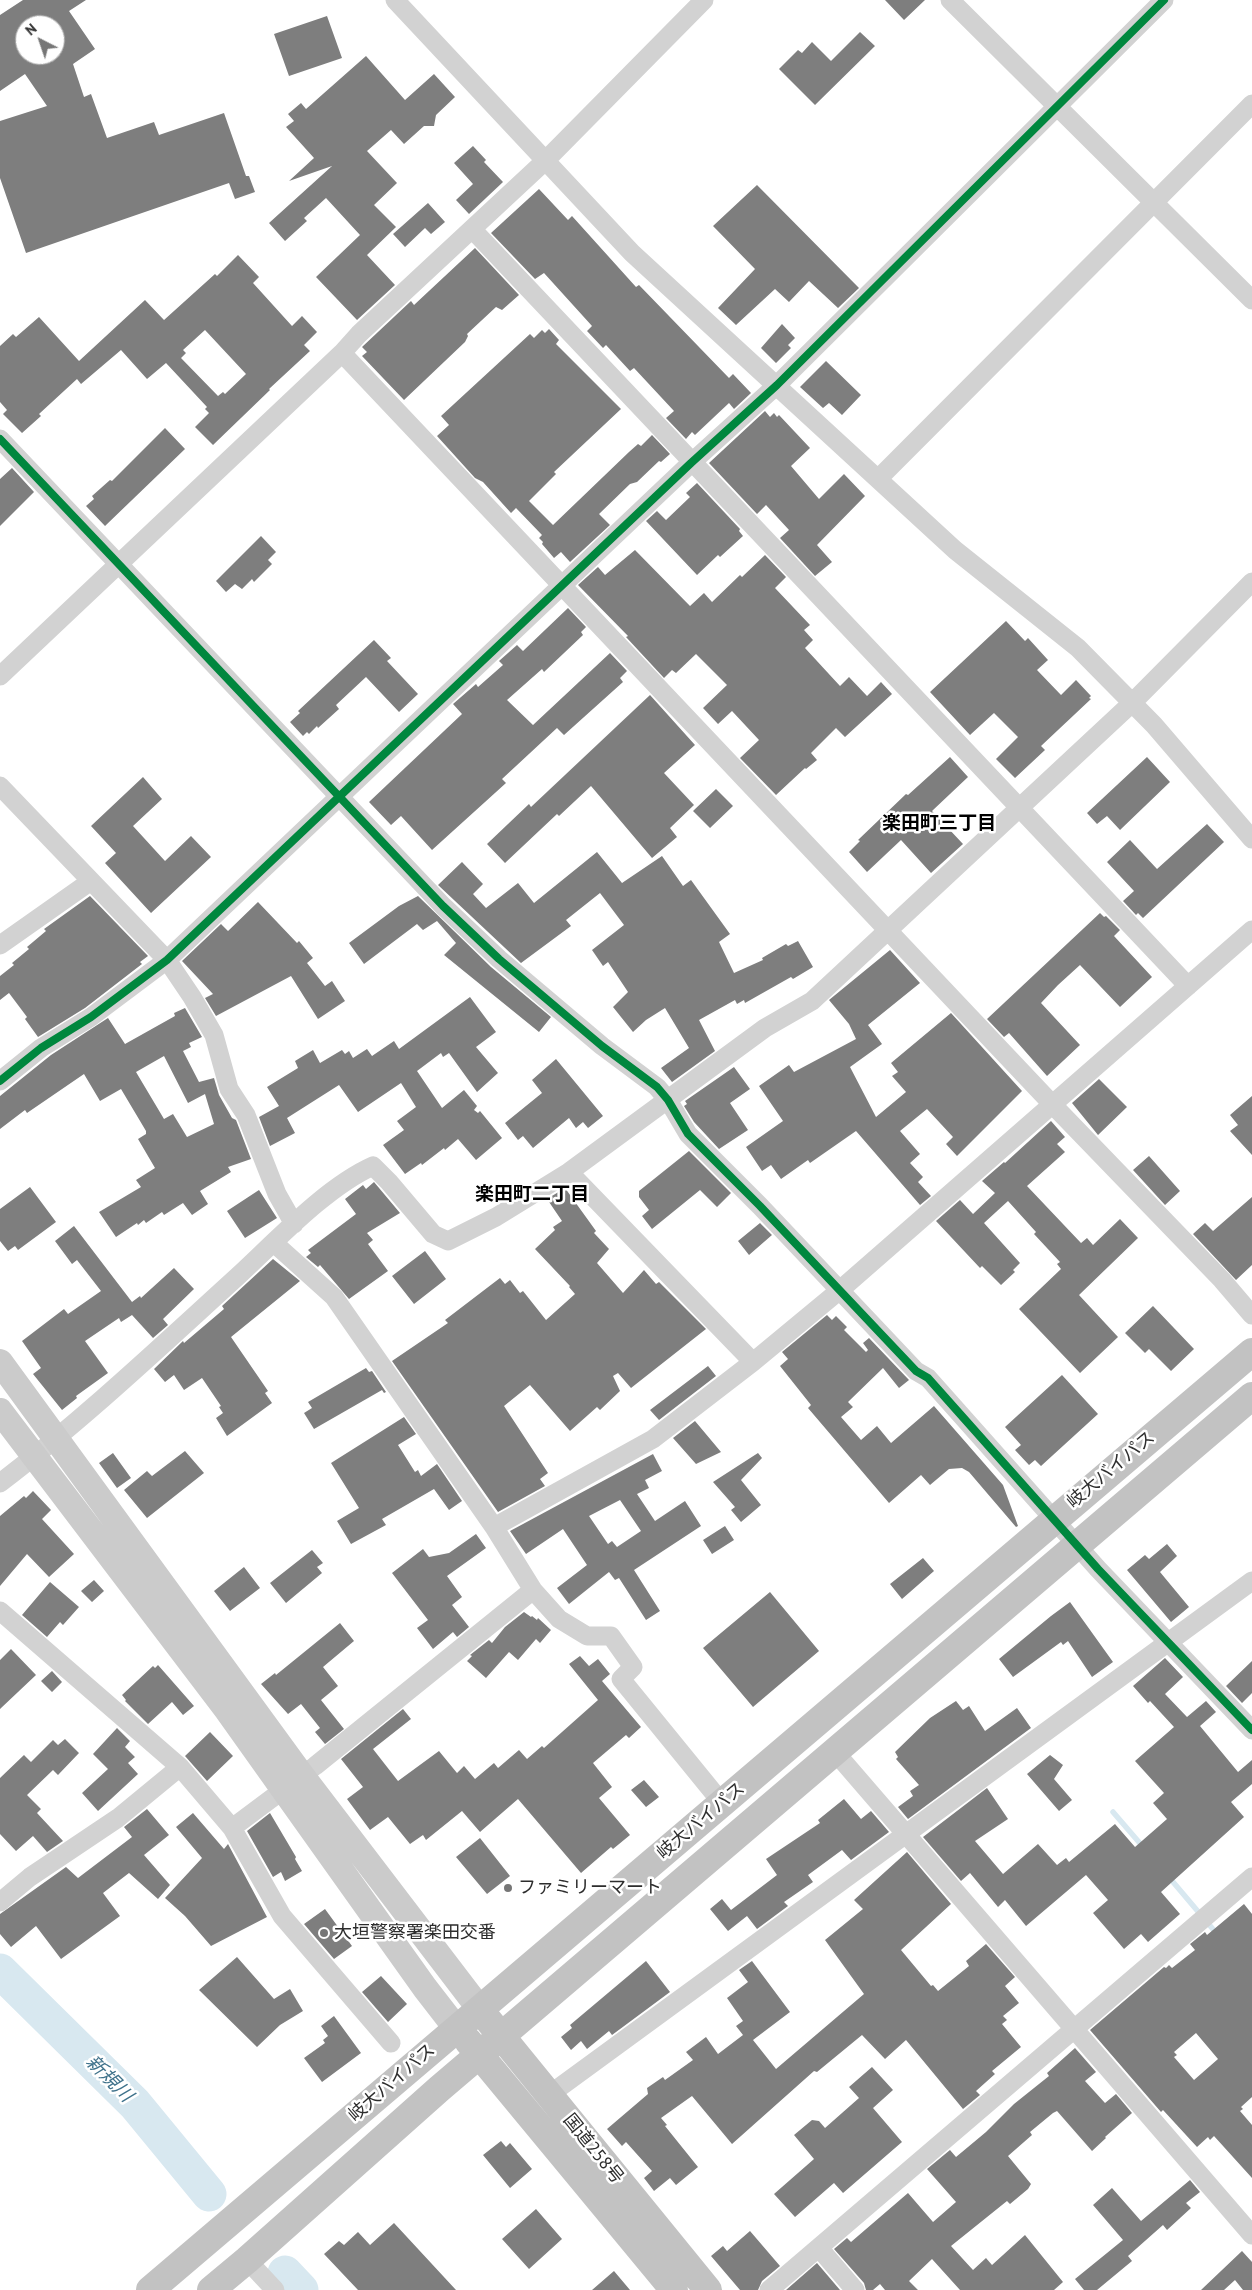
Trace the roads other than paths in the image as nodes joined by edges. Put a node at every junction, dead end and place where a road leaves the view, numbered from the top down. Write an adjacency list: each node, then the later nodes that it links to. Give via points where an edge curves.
1 (704, 0): 7 (street)
2 (950, 0): 6 (street)
3 (1164, 0): 6 (street)
4 (402, 3): 7 (street)
5 (1252, 104): 8 (street)
6 (1057, 105): 8 (street); 12 (street)
7 (546, 160): 9 (street); 12 (street, via 632,253)
8 (1154, 202): 10 (street); 15 (street)
9 (472, 229): 11 (street); 14 (street)
10 (1252, 300)
11 (342, 353): 16 (street); 18 (street)
12 (777, 384): 14 (street); 15 (street)
13 (0, 439): 16 (street)
14 (691, 462): 18 (street); 23 (street)
15 (878, 479): 20 (street, via 955,550 1078,648)
16 (118, 564): 19 (street); 22 (street)
17 (1252, 582): 20 (street)
18 (563, 585): 22 (street); 27 (street)
19 (0, 676)
20 (1132, 702): 23 (street); 24 (street)
21 (0, 786): 25 (street)
22 (339, 798): 29 (street); 32 (street, via 499,959 602,1046 657,1087)
23 (1020, 808): 27 (street); 30 (street)
24 (1252, 839)
25 (91, 881): 28 (street); 29 (street)
26 (1252, 930): 30 (street)
27 (888, 931): 32 (street, via 812,1001 765,1028); 33 (street)
28 (0, 945)
29 (167, 960): 31 (street); 35 (street, via 214,1035 229,1089 246,1114 277,1194)
30 (1188, 986): 33 (street)
31 (0, 1080)
32 (668, 1100): 34 (street); 37 (street, via 688,1134)
33 (1052, 1104): 37 (street); 38 (street)
34 (569, 1172): 35 (street, via 448,1241 433,1234 373,1166 356,1174); 41 (street)
35 (294, 1224): 36 (street)
36 (274, 1243): 44 (street); 48 (street, via 334,1297)
37 (840, 1290): 41 (street); 47 (street, via 916,1371 928,1378)
38 (1252, 1315)
39 (1252, 1352): 47 (highway, 岐大バイパス)
40 (0, 1362): 44 (main road)
41 (753, 1362): 48 (street, via 652,1439)
42 (1252, 1396): 49 (highway, 岐大バイパス)
43 (0, 1411): 45 (main road)
44 (57, 1439): 45 (street); 57 (main road)
45 (33, 1457): 46 (street); 57 (main road, via 227,1710)
46 (0, 1483)
47 (1054, 1519): 49 (street); 58 (highway, 岐大バイパス)
48 (494, 1527): 51 (street)
49 (1077, 1545): 53 (street); 55 (highway, 岐大バイパス)
50 (1252, 1581): 53 (street)
51 (533, 1590): 57 (street); 58 (street, via 559,1619 588,1636 611,1636 633,1667 620,1679)
52 (0, 1611): 56 (street)
53 (1169, 1642): 54 (street); 60 (street)
54 (1252, 1730)
55 (835, 1752): 60 (street); 66 (highway, 岐大バイパス)
56 (180, 1767): 59 (street); 62 (street, via 118,1818 30,1877)
57 (293, 1783): 59 (street); 63 (main road); 65 (main road, via 425,1988)
58 (722, 1802): 63 (highway, 岐大バイパス)
59 (232, 1828): 67 (street, via 282,1916)
60 (906, 1833): 64 (street); 69 (street)
61 (1252, 1877): 64 (street)
62 (0, 1902)
63 (479, 2008): 65 (highway, 岐大バイパス); 66 (highway, 国道258号)
64 (1074, 2027): 70 (street); 71 (street)
65 (456, 2028): 68 (highway, 国道258号); 73 (highway, 岐大バイパス)
66 (501, 2036): 68 (highway, 岐大バイパス); 69 (highway, 国道258号)
67 (391, 2043)
68 (480, 2054): 72 (highway, 岐大バイパス); 76 (highway, 国道258号)
69 (549, 2095): 77 (highway, 国道258号)
70 (1252, 2236)
71 (819, 2248): 78 (street); 79 (street)
72 (247, 2260): 74 (highway, 岐大バイパス); 75 (street)
73 (150, 2290)
74 (211, 2290)
75 (275, 2290)
76 (674, 2290)
77 (708, 2290)
78 (769, 2290)
79 (855, 2290)

